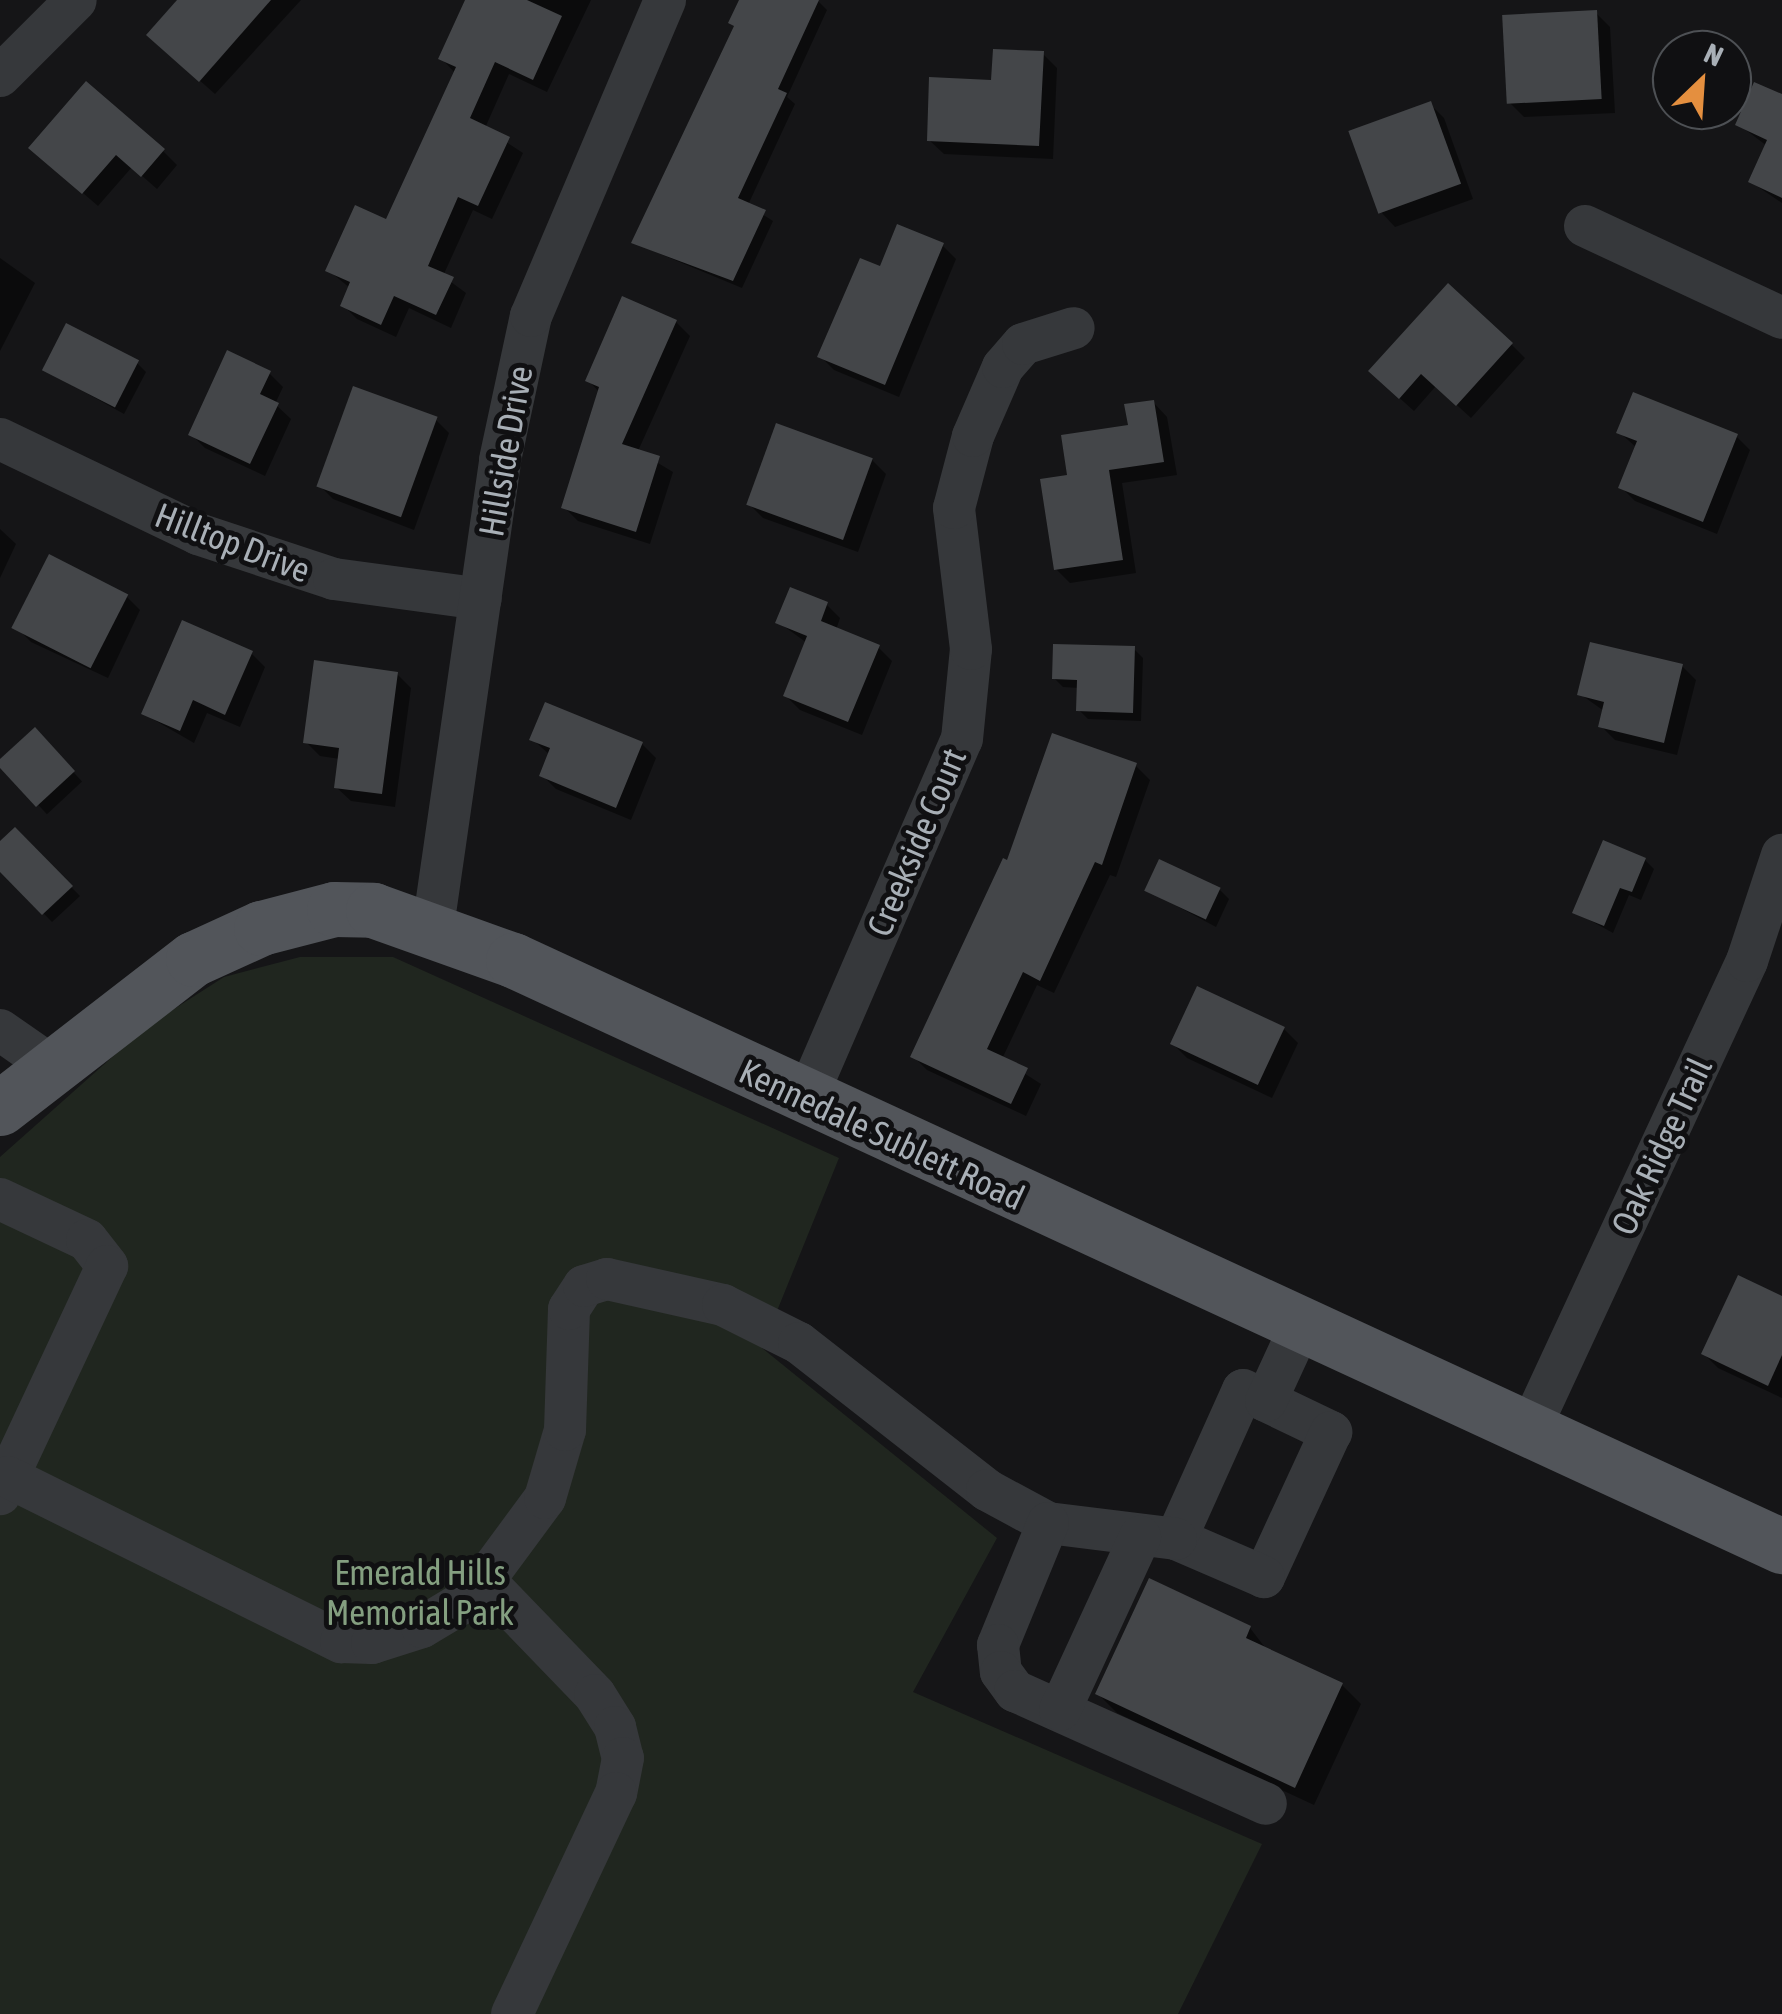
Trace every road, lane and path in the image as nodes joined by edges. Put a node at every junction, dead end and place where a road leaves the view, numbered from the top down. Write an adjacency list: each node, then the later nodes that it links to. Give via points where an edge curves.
1 (76, 0): 3 (street)
2 (664, 0): 8 (street, Hillside Drive, via 531,316 500,460)
3 (0, 76)
4 (1585, 226): 5 (street)
5 (1782, 318)
6 (1074, 328): 13 (street, Creekside Court, via 1023,344 1003,367 973,436 954,508 970,649 962,739)
7 (0, 439): 8 (street, Hilltop Drive, via 215,540 334,579)
8 (481, 599): 10 (street, Hillside Drive)
9 (1782, 855): 18 (street, Oak Ridge Trail, via 1747,962)
10 (433, 927): 12 (main road, Kennedale Sublett Road, via 373,910 334,909 261,928 193,959); 13 (main road, Kennedale Sublett Road)
11 (0, 1030): 12 (street)
12 (49, 1064): 14 (main road, Kennedale Sublett Road)
13 (806, 1099): 16 (main road, Kennedale Sublett Road)
14 (0, 1108)
15 (0, 1199): 19 (street, via 87,1240 107,1266)
16 (1300, 1327): 17 (street); 18 (main road, Kennedale Sublett Road)
17 (1266, 1401): 21 (street, via 1242,1390); 21 (street, via 1330,1432 1264,1578)
18 (1528, 1432): 22 (main road, Kennedale Sublett Road)
19 (4, 1486): 23 (street, via 341,1642 372,1643 422,1627)
20 (1048, 1523): 21 (street); 23 (street, via 987,1490 799,1343 723,1305 607,1279 584,1286 569,1309 565,1430 555,1473 518,1540); 24 (street, via 998,1646 1001,1672 1015,1691)
21 (1158, 1538): 24 (street)
22 (1782, 1546)
23 (485, 1580): 26 (street, via 595,1695 615,1727 623,1758 616,1793)
24 (1060, 1710): 25 (street)
25 (1266, 1804)
26 (512, 2014)

